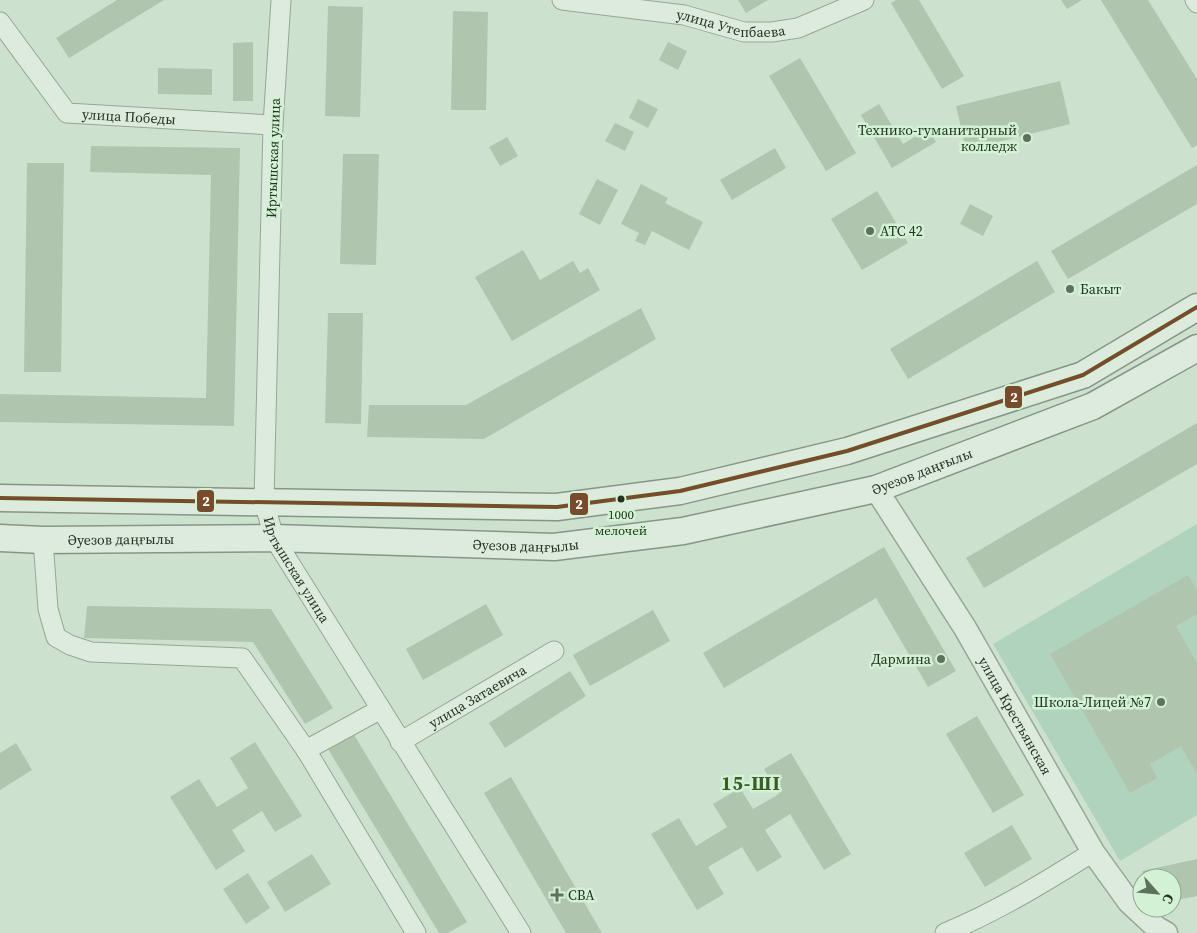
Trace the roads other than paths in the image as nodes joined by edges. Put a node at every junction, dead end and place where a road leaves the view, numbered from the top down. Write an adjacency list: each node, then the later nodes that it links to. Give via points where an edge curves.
1 (281, 0): 9 (street, Иртышская улица)
2 (562, 0): 5 (street, улица Утепбаева)
3 (864, 0): 7 (street, улица Утепбаева, via 798,28 772,32 744,32)
4 (1195, 0): 6 (street)
5 (593, 2): 7 (street, улица Утепбаева)
6 (1197, 4)
7 (681, 8)
8 (0, 22): 9 (street, улица Победы, via 67,113)
9 (273, 125): 14 (street, Иртышская улица)
10 (1197, 307): 14 (main road, via 1083,375 847,451 680,491 557,507)
11 (1197, 348): 12 (main road, Әуезов даңғылы, via 1093,406)
12 (876, 489): 16 (main road, Әуезов даңғылы, via 684,531 554,547); 22 (street, улица Крестьянская, via 965,628)
13 (0, 498): 14 (main road)
14 (264, 501): 16 (street, Иртышская улица)
15 (0, 538): 17 (main road, Әуезов даңғылы)
16 (274, 538): 17 (main road, Әуезов даңғылы); 19 (street, Иртышская улица)
17 (43, 540): 21 (street, via 48,609 56,637 91,652 242,658)
18 (554, 651): 20 (street, улица Затаевича)
19 (381, 709): 20 (street, Иртышская улица); 21 (street)
20 (400, 742): 24 (street, Иртышская улица)
21 (306, 750): 23 (street)
22 (1094, 852): 25 (street, via 1025,894); 26 (street, улица Крестьянская, via 1129,902)
23 (416, 933)
24 (521, 933)
25 (945, 933)
26 (1166, 933)

